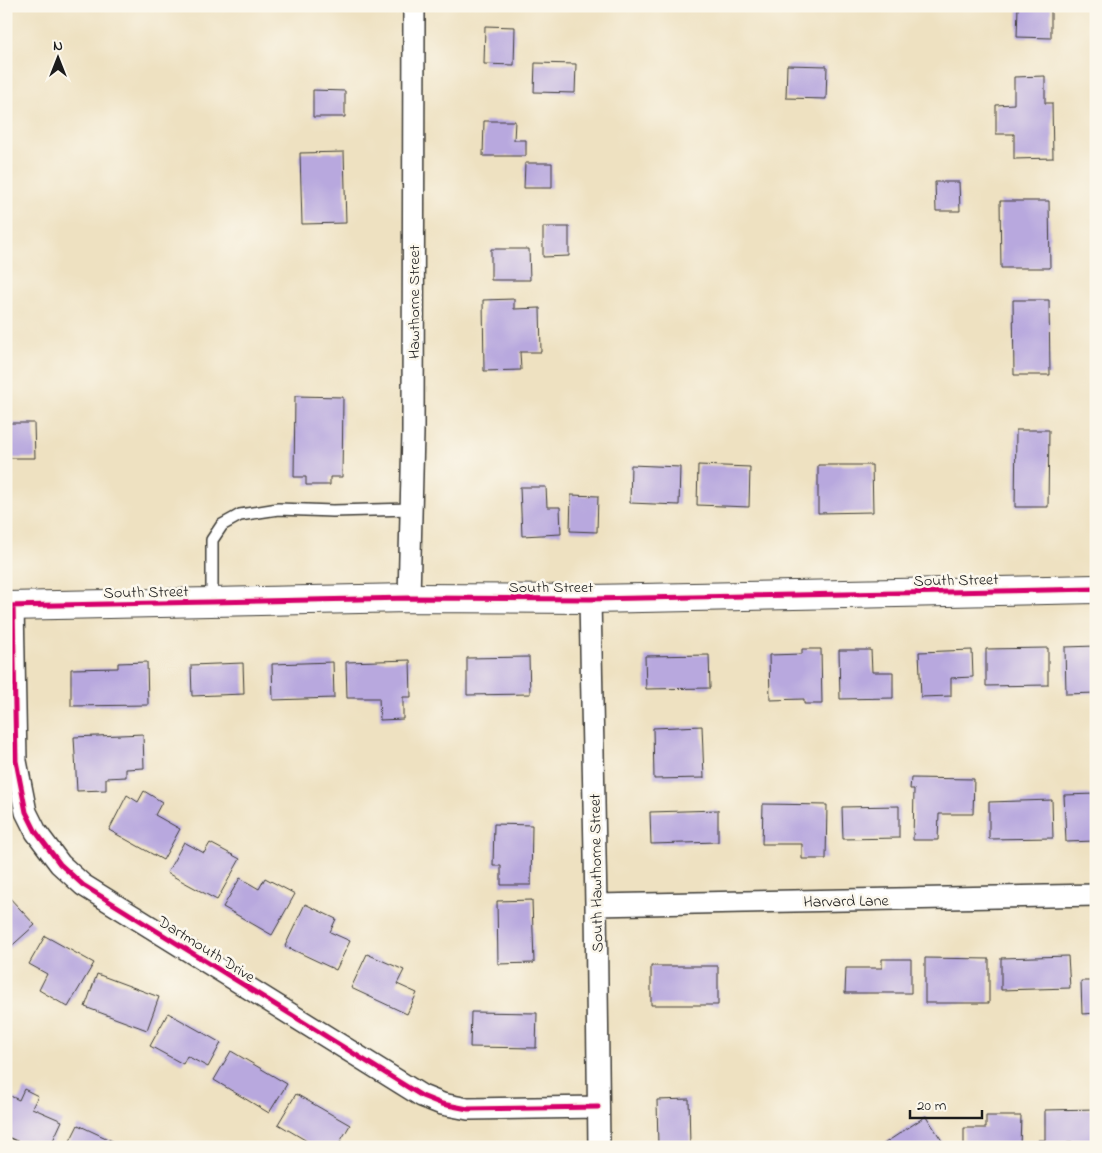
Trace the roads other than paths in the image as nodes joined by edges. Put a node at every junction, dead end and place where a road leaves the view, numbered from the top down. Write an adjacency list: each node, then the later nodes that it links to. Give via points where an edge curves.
1 (414, 6): 2 (street, Hawthorne Street)
2 (412, 509): 4 (street, Hawthorne Street); 6 (lane, via 278,510 240,515 222,525 212,540)
3 (1096, 589): 5 (street, South Street)
4 (409, 598): 5 (street, South Street); 6 (street, South Street)
5 (590, 599): 9 (street, South Hawthorne Street)
6 (212, 603): 7 (street, South Street)
7 (10, 606): 10 (street, Dartmouth Drive, via 16,761 26,812 36,832 60,864 83,885 422,1096 468,1109)
8 (1096, 895): 9 (street, Harvard Lane)
9 (596, 905): 10 (street, South Hawthorne Street)
10 (598, 1107): 11 (street, South Hawthorne Street)
11 (599, 1147)

